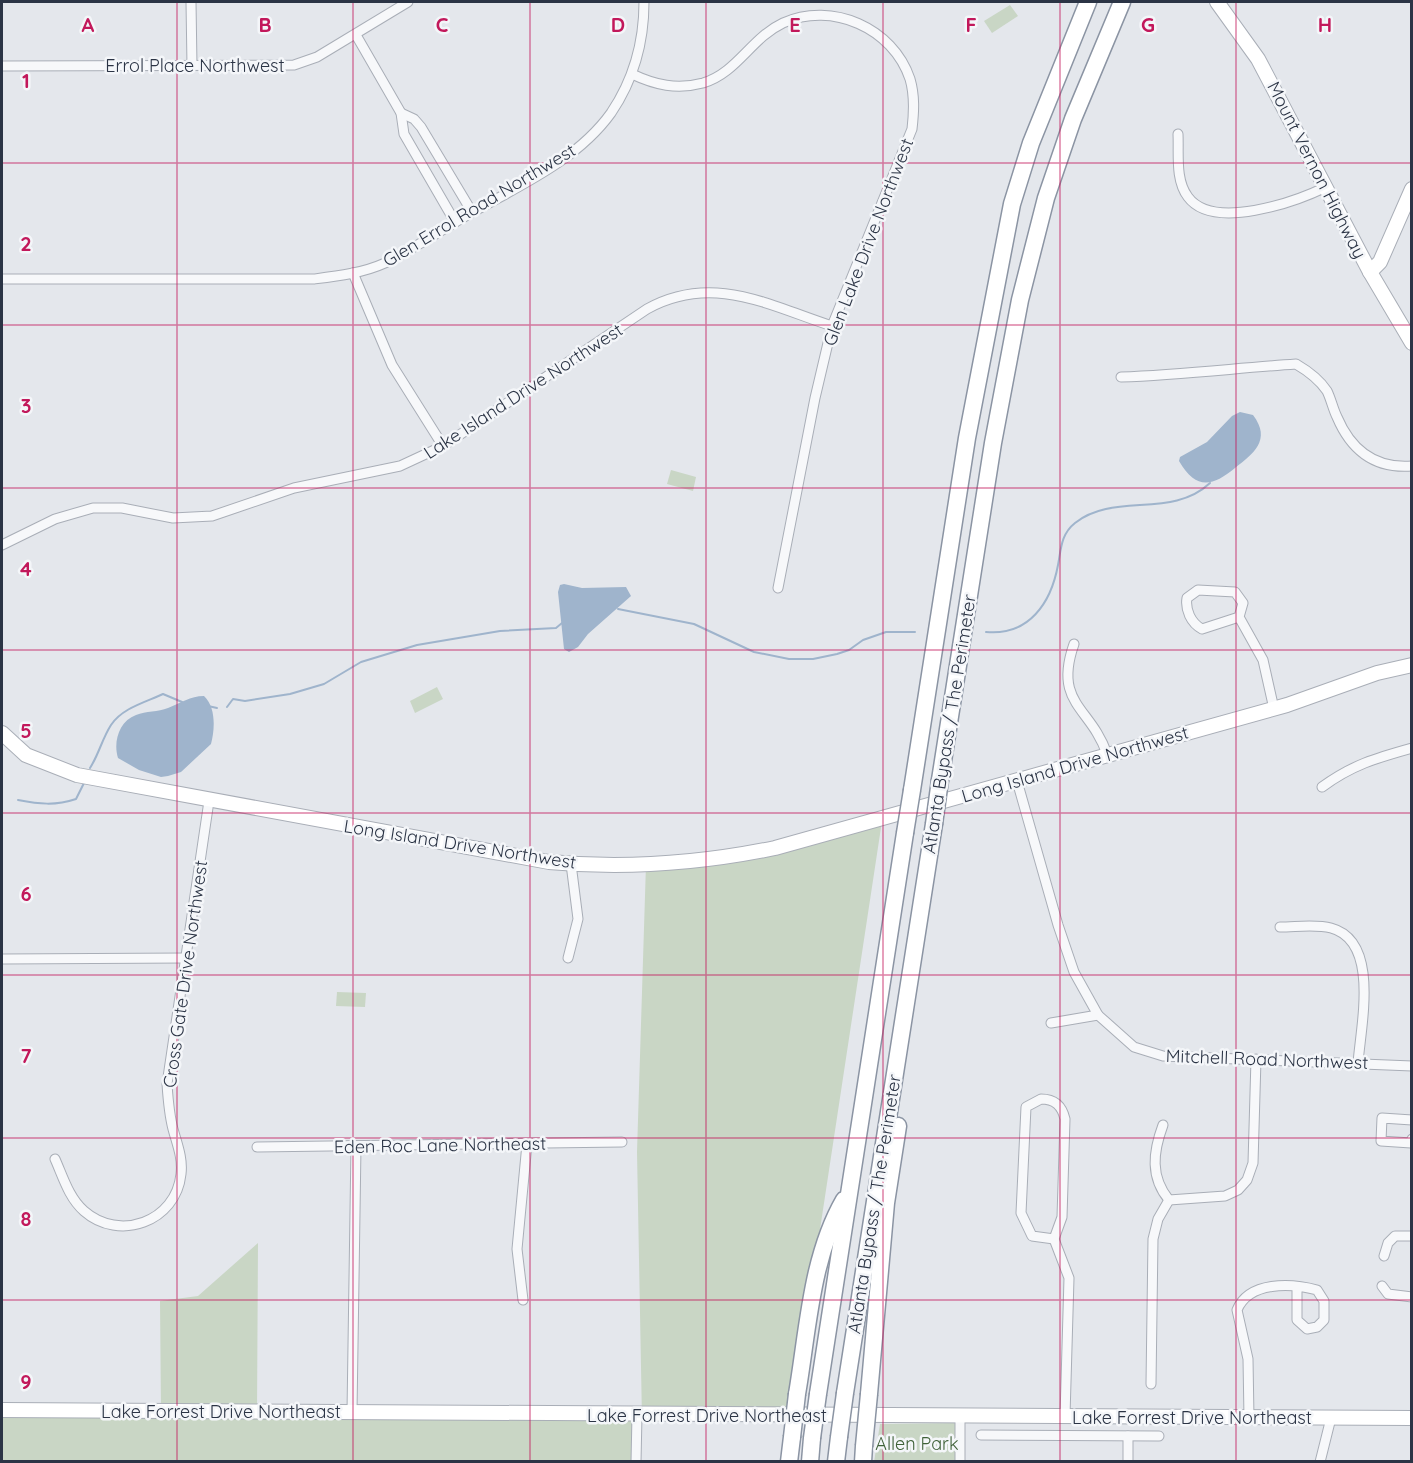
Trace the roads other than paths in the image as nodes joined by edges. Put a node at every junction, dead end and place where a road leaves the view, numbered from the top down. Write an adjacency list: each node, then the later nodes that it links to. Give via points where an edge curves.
1 (191, 2): 9 (street)
2 (408, 2): 7 (street, Errol Place Northwest)
3 (644, 2): 10 (street, Glen Errol Road Northwest, via 640,45)
4 (1088, 2): 56 (highway, Atlanta Bypass / The Perimeter, bridge, via 1031,143 1010,216 967,438)
5 (1122, 2): 38 (highway, Atlanta Bypass / The Perimeter, bridge, via 1065,142 1020,300 993,443)
6 (1217, 2): 13 (street, Mount Vernon Highway, via 1258,59)
7 (356, 35): 9 (street, Errol Place Northwest, via 294,65); 11 (street)
8 (2, 66): 9 (street, Errol Place Northwest)
9 (192, 66)
10 (632, 74): 15 (street, Glen Errol Road Northwest, via 610,114 580,146); 20 (street, Glen Lake Drive Northwest, via 666,86 704,83 732,68 773,28 814,16 859,23 894,50 912,88 912,129)
11 (401, 113): 15 (street, via 422,127); 16 (street, via 404,134)
12 (1178, 134): 13 (street, via 1181,182 1188,197 1205,210 1227,214 1262,208 1297,200)
13 (1326, 187): 17 (street, Mount Vernon Highway)
14 (1412, 189): 17 (street, via 1380,262)
15 (472, 212): 16 (street, Glen Errol Road Northwest)
16 (455, 222): 18 (street, Glen Errol Road Northwest, via 385,263)
17 (1370, 272): 21 (street, Mount Vernon Highway)
18 (353, 273): 19 (street, Glen Errol Road Northwest, via 314,279); 23 (street, via 392,365)
19 (2, 279)
20 (832, 326): 23 (street, Lake Island Drive Northwest, via 729,293 701,291 675,296 647,309); 26 (street, Glen Lake Drive Northwest)
21 (1412, 343)
22 (1121, 377): 24 (street, via 1190,375 1296,364 1327,392 1350,443 1380,464)
23 (443, 446): 25 (street, Lake Island Drive Northwest, via 400,466 294,488 212,516 173,518 122,508 93,508 55,519)
24 (1412, 466)
25 (2, 545)
26 (778, 588)
27 (1239, 617): 27 (street, via 1202,629 1191,619 1187,598 1198,590 1235,592 1243,603); 30 (street, via 1263,660)
28 (1074, 645): 33 (street, via 1068,664 1068,685 1074,703 1101,737)
29 (1412, 666): 30 (street, Long Island Drive Northwest, via 1377,673)
30 (1274, 709): 33 (street, Long Island Drive Northwest)
31 (2, 733): 36 (street, Long Island Drive Northwest, via 27,755 60,769)
32 (1412, 748): 35 (street, via 1364,761)
33 (1107, 754): 34 (street, Long Island Drive Northwest)
34 (1017, 781): 37 (street, Long Island Drive Northwest, via 748,854 627,864); 43 (street, Mitchell Road Northwest, via 1068,957)
35 (1322, 787)
36 (209, 801): 37 (street, Long Island Drive Northwest); 40 (street, Cross Gate Drive Northwest)
37 (571, 864): 41 (street, via 578,919)
38 (917, 927): 77 (highway, bridge, via 915,1009 886,1203); 81 (highway, Atlanta Bypass / The Perimeter, bridge)
39 (1280, 927): 46 (street, via 1332,928 1348,936 1358,948 1364,969)
40 (186, 958): 42 (street); 55 (street, Cross Gate Drive Northwest, via 167,1084 169,1114 182,1163 171,1201 159,1215 142,1224 124,1227 104,1223 77,1203)
41 (568, 958)
42 (2, 959)
43 (1098, 1015): 44 (street); 45 (street, Mitchell Road Northwest, via 1134,1047 1153,1054)
44 (1051, 1023)
45 (1256, 1059): 46 (street, Mitchell Road Northwest); 57 (street, via 1253,1163 1247,1180 1225,1196)
46 (1358, 1063): 47 (street, Mitchell Road Northwest)
47 (1412, 1066)
48 (1412, 1120): 50 (street, via 1382,1118 1381,1141 1411,1143)
49 (1163, 1125): 57 (street, via 1154,1167 1159,1186)
50 (1412, 1139)
51 (622, 1142): 52 (street, Eden Roc Lane Northeast)
52 (527, 1143): 53 (street, Eden Roc Lane Northeast); 64 (street, via 517,1249)
53 (356, 1146): 54 (street, Eden Roc Lane Northeast); 67 (street)
54 (257, 1147)
55 (55, 1159)
56 (849, 1192): 79 (highway, bridge, via 830,1224 815,1286); 80 (highway, Atlanta Bypass / The Perimeter, bridge)
57 (1169, 1200): 65 (street, via 1153,1239)
58 (1412, 1236): 60 (street, via 1395,1236)
59 (1055, 1242): 59 (street, via 1032,1236 1021,1213 1026,1107 1041,1099 1054,1101 1065,1119 1062,1217); 70 (street, via 1069,1278)
60 (1384, 1256)
61 (1382, 1286): 63 (street, via 1388,1294)
62 (1297, 1288): 62 (street, via 1317,1290 1322,1295 1324,1320 1317,1327 1307,1329 1297,1320); 71 (street, via 1261,1288 1250,1293 1238,1310 1248,1359)
63 (1412, 1297)
64 (523, 1300)
65 (1151, 1384)
66 (2, 1410): 67 (street, Lake Forrest Drive Northeast)
67 (352, 1412): 68 (street, Lake Forrest Drive Northeast)
68 (637, 1415): 69 (street, Lake Forrest Drive Northeast); 78 (street)
69 (960, 1416): 70 (street, Lake Forrest Drive Northeast); 82 (street)
70 (1065, 1416): 71 (street, Lake Forrest Drive Northeast)
71 (1249, 1418): 72 (street, Lake Forrest Drive Northeast)
72 (1331, 1418): 73 (street, Lake Forrest Drive Northeast); 84 (street)
73 (1412, 1418)
74 (981, 1435): 75 (street)
75 (1128, 1436): 76 (street); 83 (street)
76 (1159, 1436)
77 (864, 1454)
78 (636, 1461)
79 (789, 1461)
80 (810, 1461)
81 (836, 1461)
82 (960, 1461)
83 (1128, 1461)
84 (1320, 1461)

